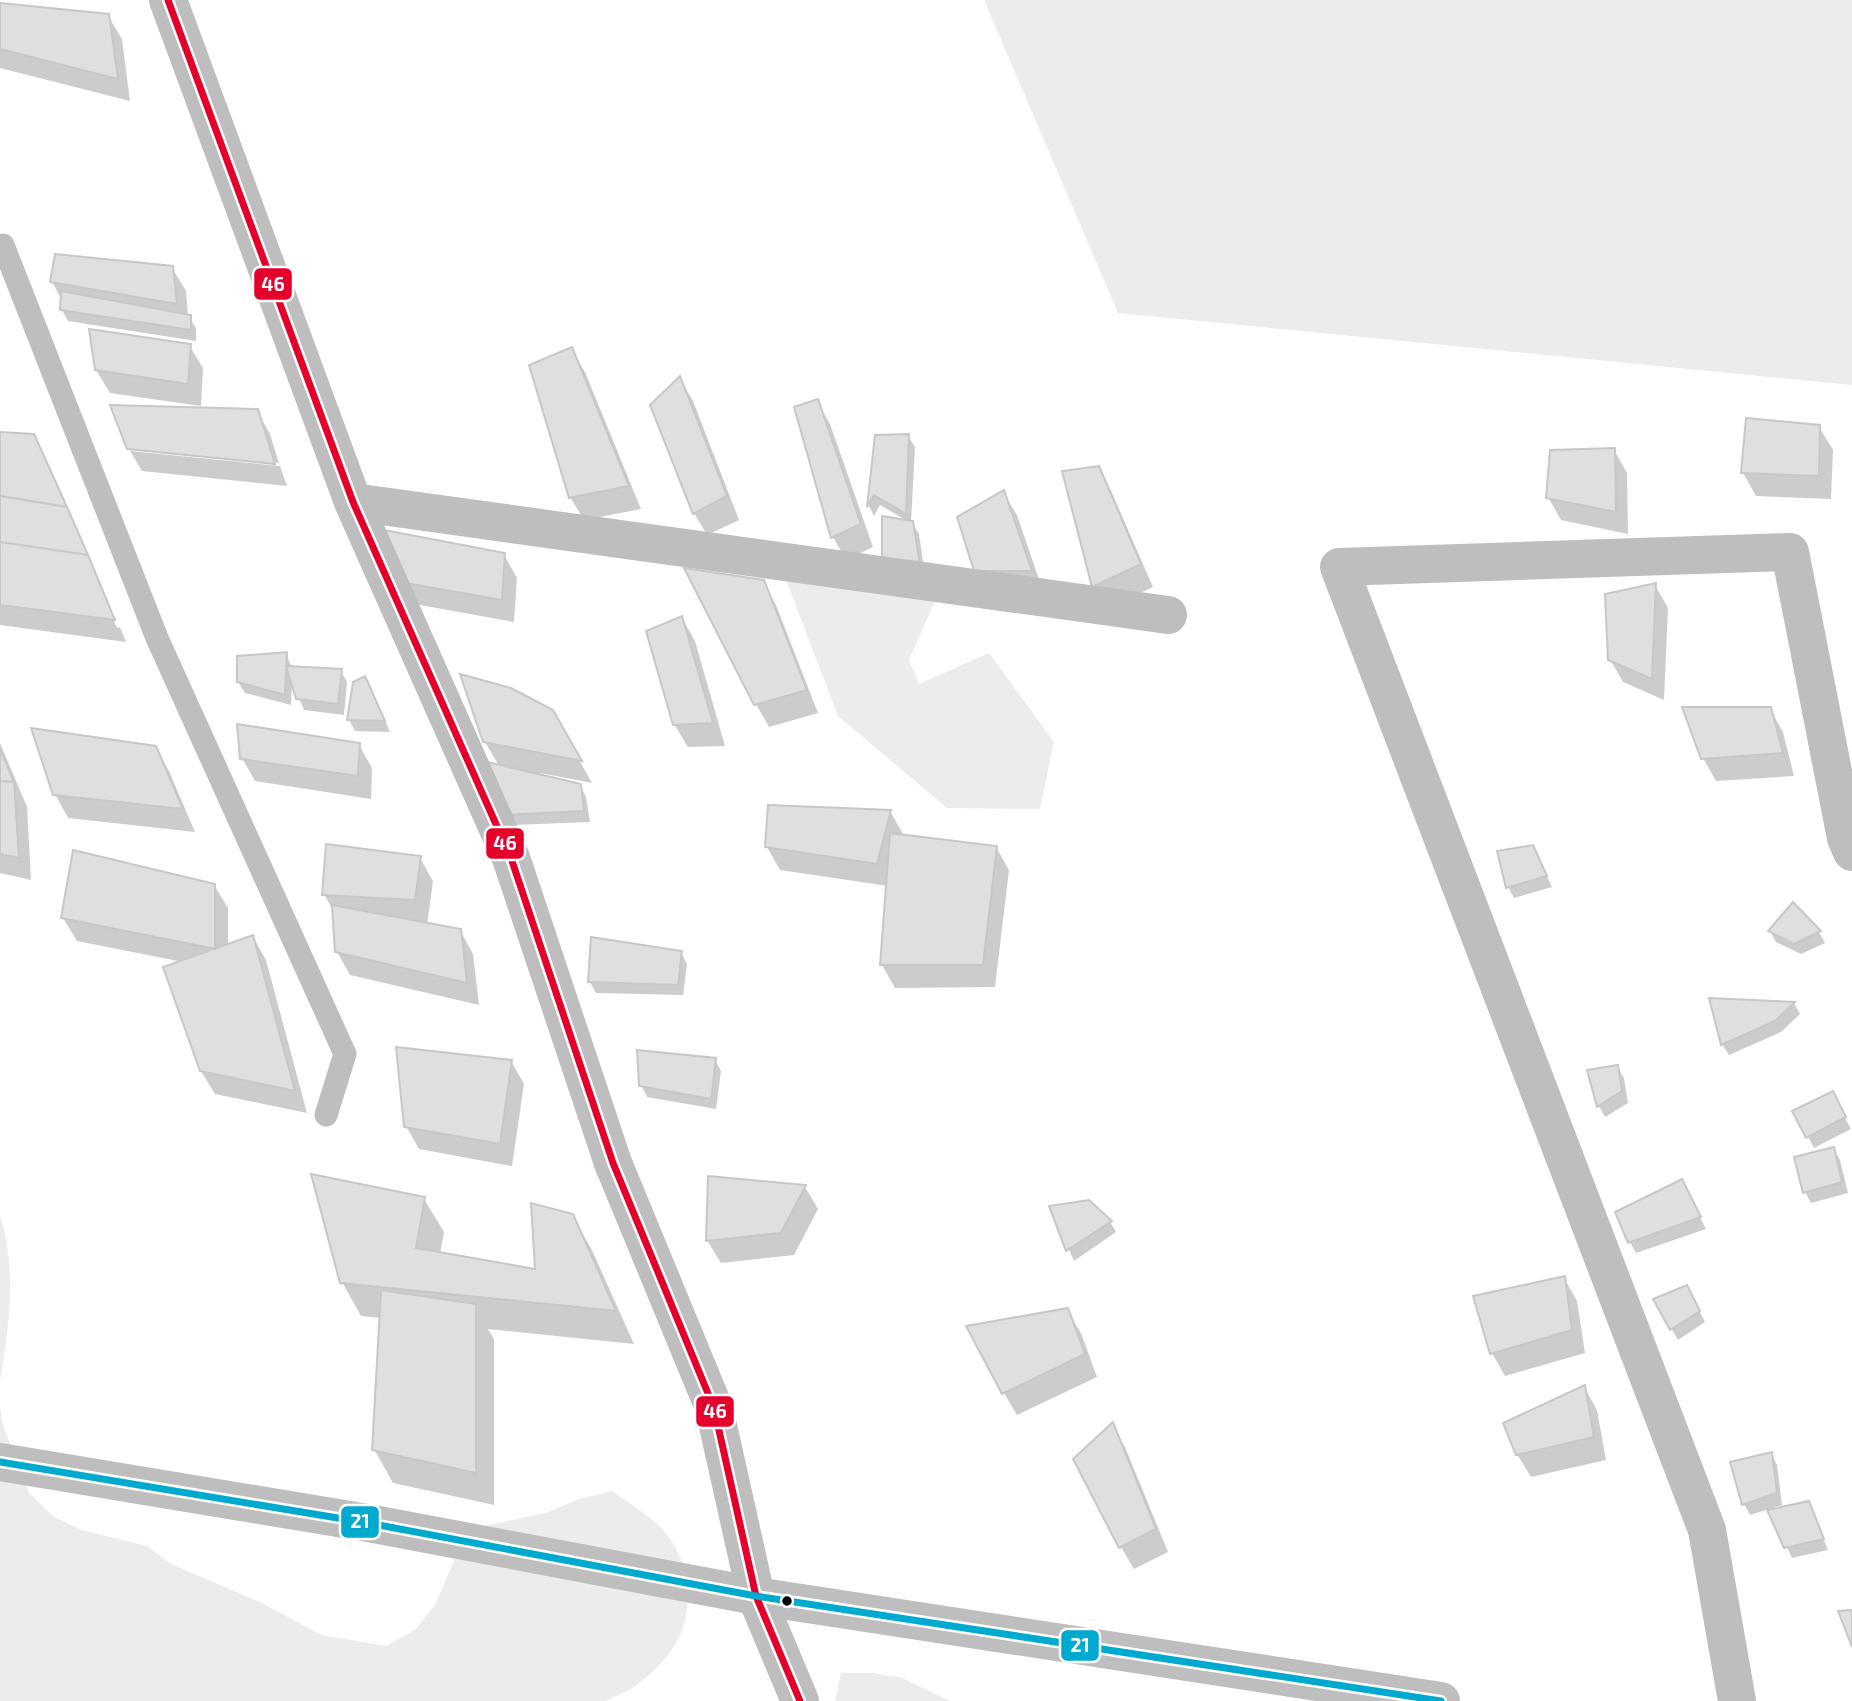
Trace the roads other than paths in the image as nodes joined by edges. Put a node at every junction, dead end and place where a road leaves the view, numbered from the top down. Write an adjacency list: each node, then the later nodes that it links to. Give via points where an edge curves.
1 (168, 0): 3 (street)
2 (4, 245): 6 (lane, via 157,638 345,1054)
3 (353, 502): 4 (street); 8 (street, via 511,858 613,1163 713,1408)
4 (1168, 615)
5 (1852, 852): 11 (street, via 1790,551 1339,567 1707,1530)
6 (326, 1115)
7 (0, 1462): 8 (street, via 368,1523)
8 (756, 1596): 9 (street); 10 (street)
9 (800, 1701)
10 (1441, 1701)
11 (1737, 1701)

